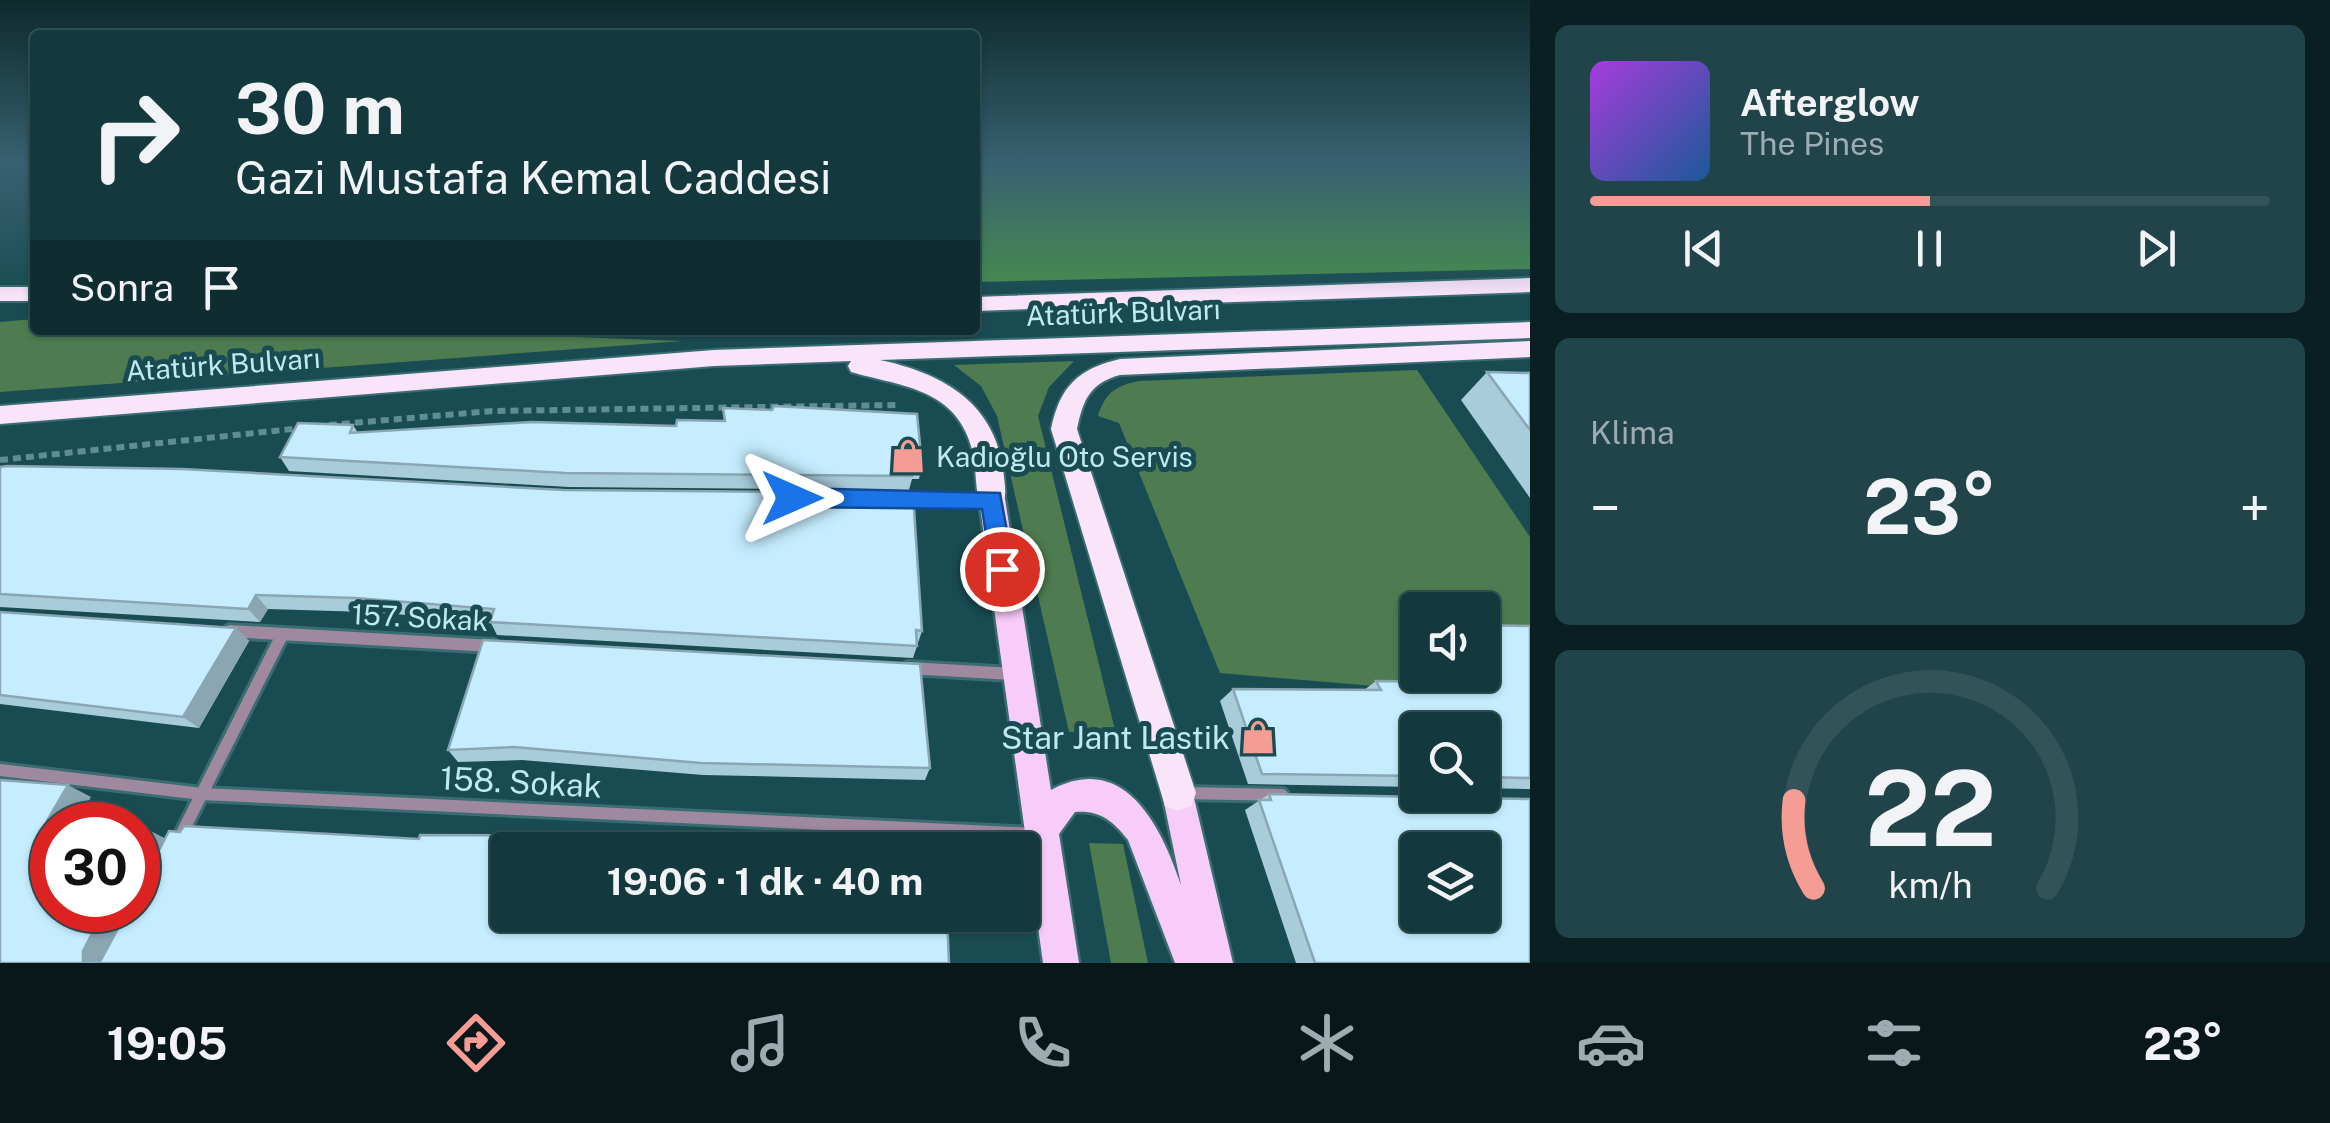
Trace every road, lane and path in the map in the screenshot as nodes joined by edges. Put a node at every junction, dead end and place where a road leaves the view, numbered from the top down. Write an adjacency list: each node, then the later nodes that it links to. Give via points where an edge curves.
1 (1530, 285): 4 (highway, Atatürk Bulvarı)
2 (0, 294): 3 (highway)
3 (30, 294)
4 (980, 304)
5 (0, 309): 6 (highway)
6 (30, 310)
7 (1530, 330): 9 (highway, Atatürk Bulvarı)
8 (1530, 349): 25 (highway, via 1120,367 1081,383 1064,429)
9 (714, 358): 12 (highway, Atatürk Bulvarı); 18 (highway, via 904,371 934,384 976,427)
10 (0, 398): 12 (highway)
11 (889, 405): 14 (path, via 492,412)
12 (78, 406): 13 (highway, Atatürk Bulvarı)
13 (0, 414)
14 (302, 428): 15 (path); 16 (path)
15 (294, 446)
16 (0, 460)
17 (883, 498): 18 (street)
18 (992, 500): 23 (main road)
19 (207, 630): 20 (street, 157. Sokak)
20 (282, 635): 21 (street, 157. Sokak); 26 (street)
21 (499, 646)
22 (894, 668): 23 (street)
23 (1017, 674): 28 (main road)
24 (0, 770): 26 (street, 158. Sokak)
25 (1178, 793): 27 (street); 32 (main road)
26 (202, 794): 28 (street, 158. Sokak); 29 (street)
27 (1291, 795)
28 (1041, 834): 30 (main road); 31 (main road, via 1056,804 1076,794 1102,796 1129,814 1150,845 1178,932)
29 (177, 844)
30 (1061, 963)
31 (1196, 963)
32 (1215, 963)

